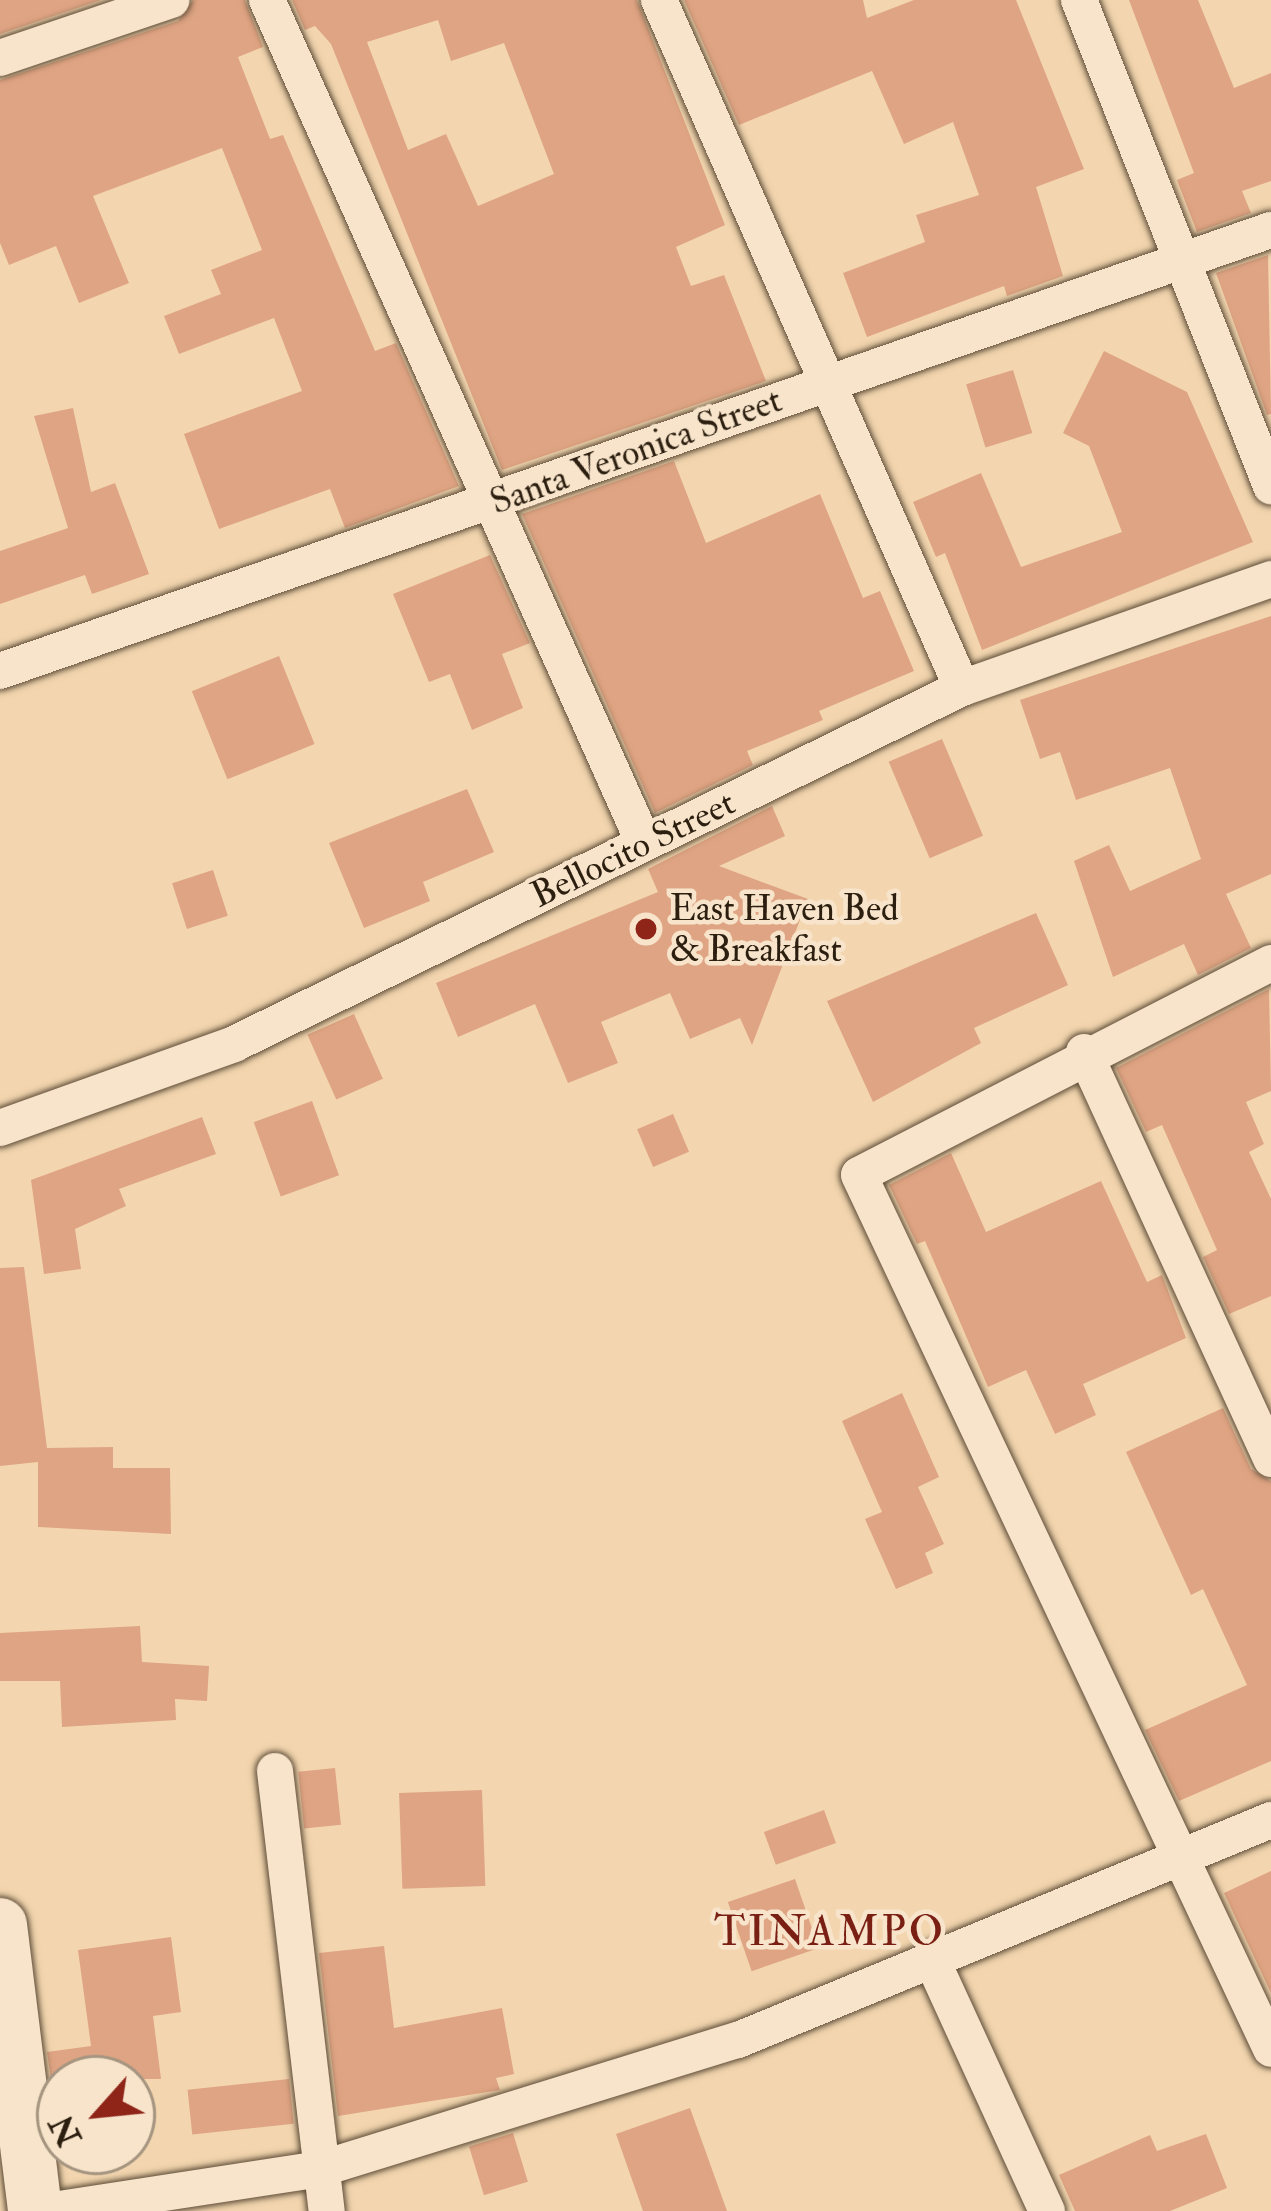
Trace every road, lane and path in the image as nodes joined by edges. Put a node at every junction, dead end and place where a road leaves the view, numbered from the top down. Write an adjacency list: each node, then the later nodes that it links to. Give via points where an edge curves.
1 (171, 0): 5 (street)
2 (267, 0): 10 (street)
3 (658, 0): 8 (street)
4 (1079, 0): 7 (street)
5 (0, 58)
6 (1271, 230): 7 (street, Santa Veronica Street)
7 (1181, 260): 8 (street, Santa Veronica Street); 9 (street)
8 (825, 382): 10 (street, Santa Veronica Street); 13 (street)
9 (1271, 486)
10 (486, 506): 12 (street, Santa Veronica Street); 14 (street)
11 (1271, 579): 13 (street, Bellocito Street)
12 (0, 671)
13 (962, 688): 14 (street, Bellocito Street)
14 (644, 843): 17 (street, Bellocito Street, via 234,1044)
15 (1271, 963): 16 (street)
16 (1084, 1052): 18 (street); 21 (street, via 859,1174)
17 (0, 1128)
18 (1271, 1459)
19 (275, 1771): 25 (street)
20 (1271, 1820): 21 (street)
21 (1183, 1859): 23 (street); 24 (street)
22 (0, 1925): 26 (main road)
23 (932, 1960): 25 (street, via 738,2039); 29 (street)
24 (1271, 2049)
25 (320, 2169): 27 (street); 28 (street)
26 (34, 2211)
27 (46, 2211)
28 (327, 2211)
29 (1046, 2211)

